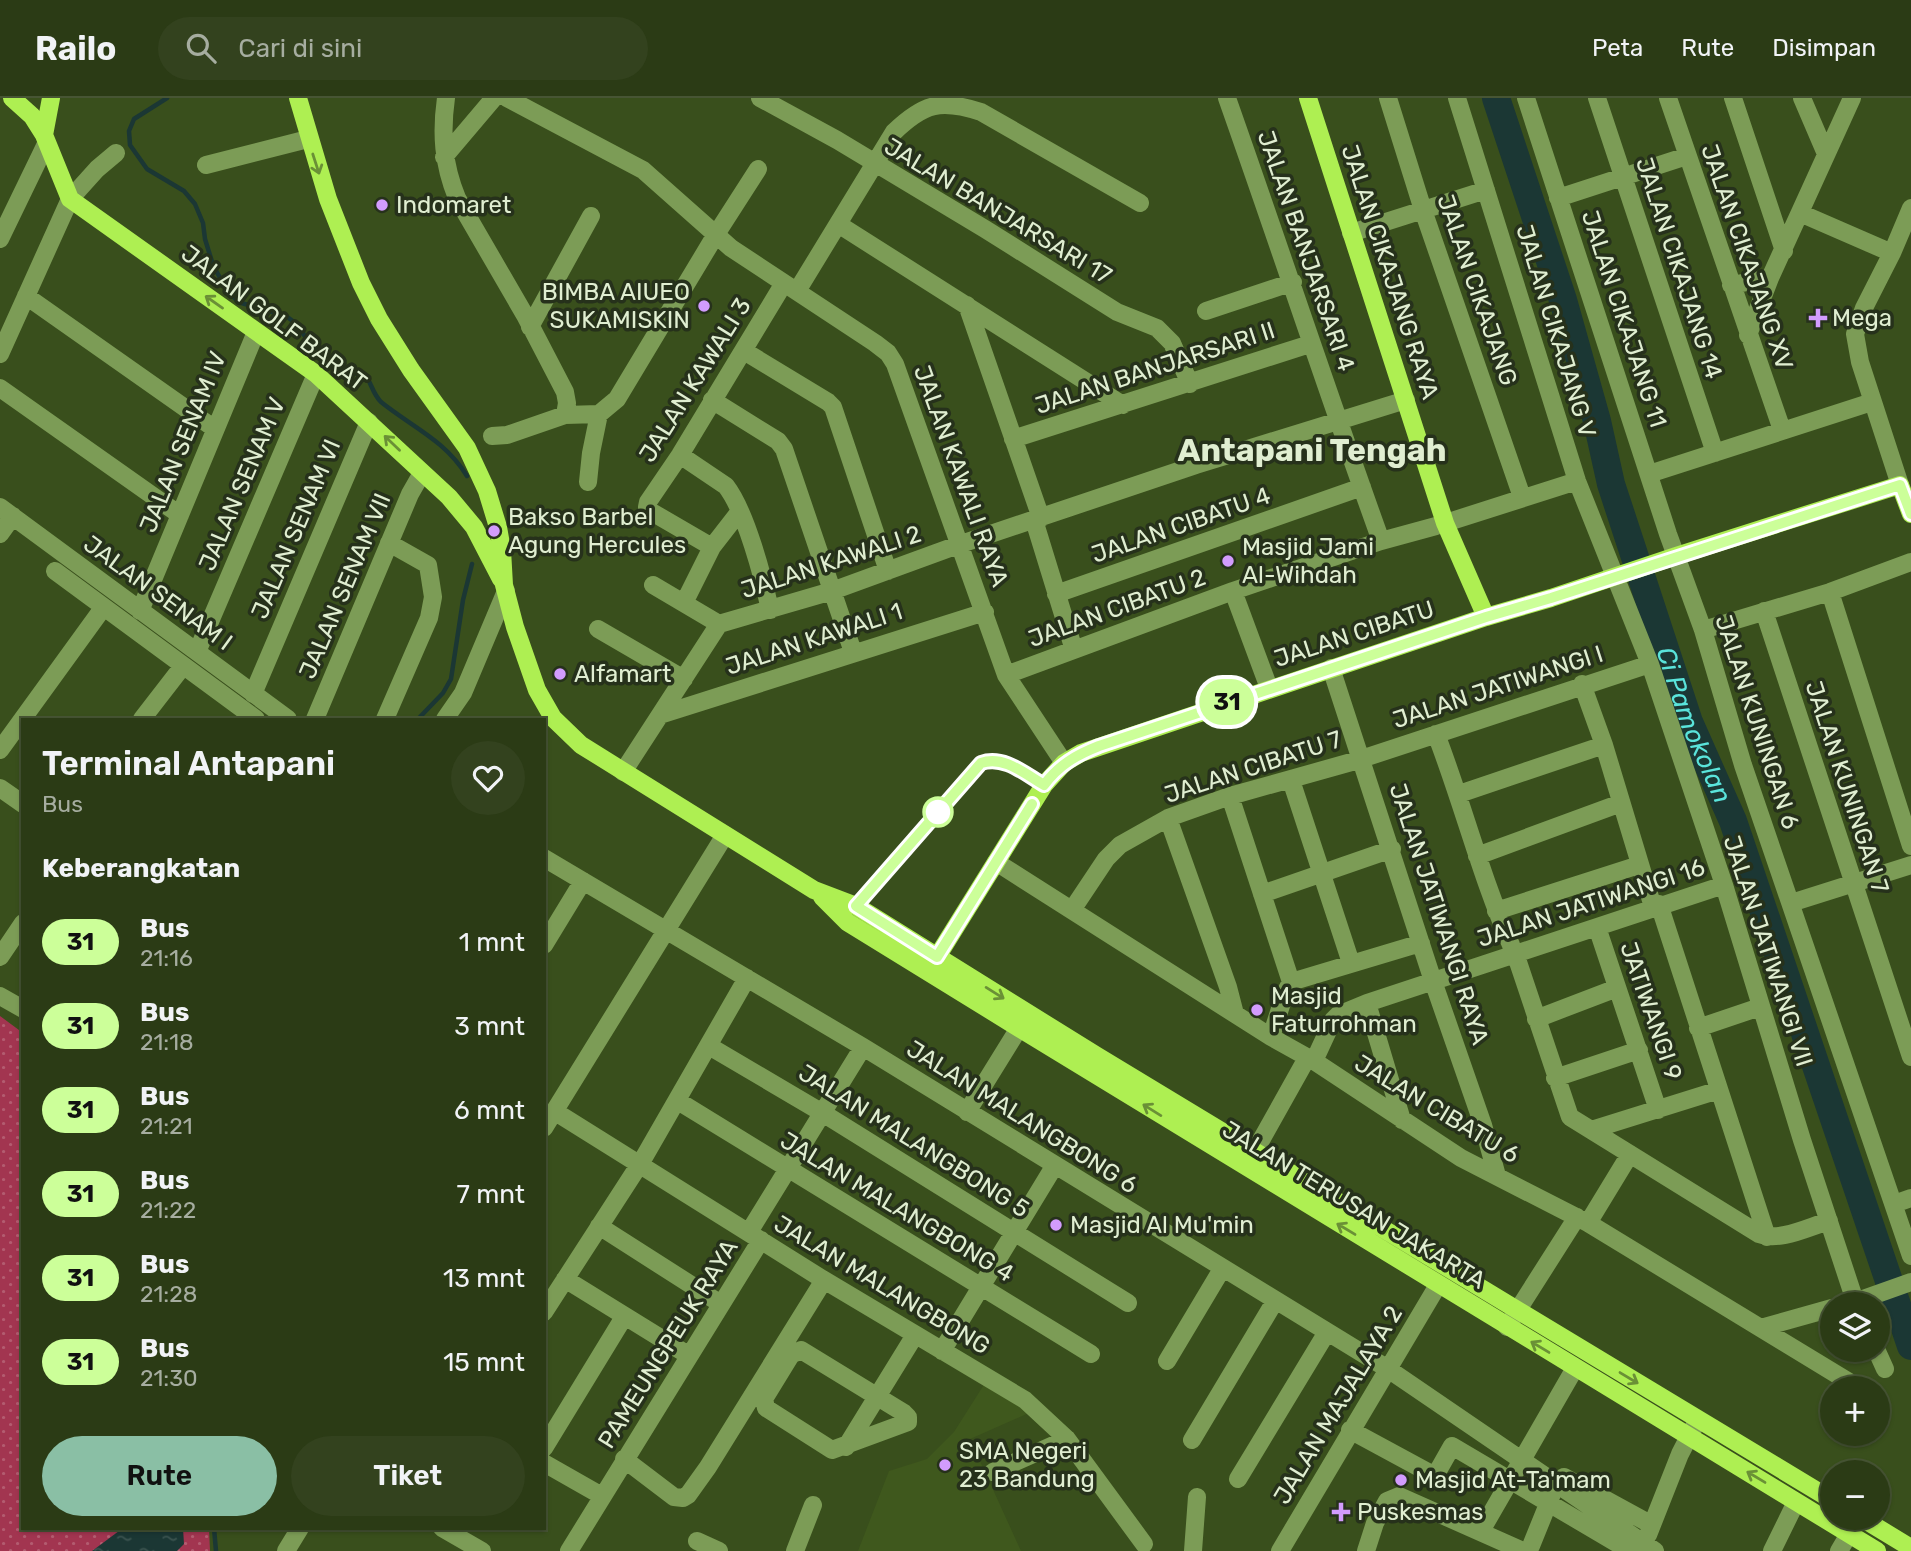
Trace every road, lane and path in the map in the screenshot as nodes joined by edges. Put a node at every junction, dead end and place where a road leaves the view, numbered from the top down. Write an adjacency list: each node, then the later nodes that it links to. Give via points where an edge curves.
1 (12, 98): 19 (main road, via 32,116)
2 (51, 98): 19 (main road)
3 (298, 98): 18 (main road, JALAN TERUSAN JAKARTA)
4 (446, 98): 23 (street)
5 (494, 98): 23 (street)
6 (507, 98): 38 (street, JALAN KAWALI RAYA, via 643,170)
7 (760, 98): 24 (street, JALAN BANJARSARI 17)
8 (1227, 98): 43 (street, JALAN BANJARSARI 4)
9 (1308, 98): 37 (main road, JALAN CIKAJANG RAYA)
10 (1388, 98): 33 (street, JALAN CIKAJANG)
11 (1457, 98): 28 (street, JALAN CIKAJANG V)
12 (1526, 98): 29 (street, JALAN CIKAJANG 11)
13 (1597, 98): 27 (street, JALAN CIKAJANG 14)
14 (1668, 98): 22 (street, JALAN CIKAJANG XV)
15 (1733, 98): 40 (street)
16 (1802, 98): 21 (street)
17 (1852, 98): 21 (street)
18 (308, 138): 25 (street); 69 (main road, JALAN TERUSAN JAKARTA, one-way to 69, via 345,245 373,307)
19 (45, 139): 30 (main road); 39 (street)
20 (116, 153): 30 (street)
21 (1826, 154): 34 (street)
22 (1687, 156): 27 (street); 44 (street, JALAN CIKAJANG XV)
23 (444, 157): 49 (street, via 457,198)
24 (874, 164): 31 (street, JALAN KAWALI 3, via 912,114 933,105 957,104 981,112); 36 (street, JALAN KAWALI 3); 56 (street, JALAN BANJARSARI 17, via 1117,312 1157,328 1172,343)
25 (206, 165)
26 (758, 169): 38 (street)
27 (1623, 176): 29 (street); 70 (street, JALAN CIKAJANG 14)
28 (1486, 190): 33 (street); 74 (street, JALAN CIKAJANG V)
29 (1559, 198): 73 (street, JALAN CIKAJANG 11)
30 (70, 199): 46 (street); 50 (main road, JALAN GOLF BARAT, one-way to 30)
31 (1140, 203)
32 (1911, 208): 41 (street)
33 (1423, 210): 37 (street); 79 (street, JALAN CIKAJANG)
34 (1800, 213): 40 (street); 41 (street)
35 (591, 216): 49 (street)
36 (838, 224): 45 (street, JALAN KAWALI 3); 47 (street)
37 (1351, 233): 59 (main road, JALAN CIKAJANG RAYA)
38 (715, 236): 45 (street, JALAN KAWALI RAYA); 62 (street, via 623,390)
39 (0, 239)
40 (1784, 251): 42 (street)
41 (1892, 253): 60 (street, via 1855,334)
42 (1770, 278): 44 (street); 51 (street)
43 (1293, 282): 48 (street); 52 (street, JALAN BANJARSARI 4)
44 (1731, 285): 51 (street, JALAN CIKAJANG XV)
45 (791, 287): 53 (street, JALAN KAWALI 3); 90 (street, JALAN KAWALI RAYA, via 888,353)
46 (26, 296): 54 (street); 66 (street)
47 (967, 305): 61 (street); 68 (street)
48 (1206, 311)
49 (530, 327): 63 (street, via 565,391 567,403)
50 (256, 331): 55 (main road, JALAN GOLF BARAT); 66 (street, JALAN SENAM IV)
51 (1748, 335): 67 (street, JALAN CIKAJANG XV)
52 (1310, 344): 56 (street, JALAN BANJARSARI II); 64 (street, JALAN BANJARSARI 4)
53 (744, 351): 58 (street, JALAN KAWALI 3); 95 (street, via 833,407)
54 (0, 354)
55 (316, 374): 65 (main road, JALAN GOLF BARAT); 114 (street, JALAN SENAM V)
56 (1190, 384): 61 (street, JALAN BANJARSARI II)
57 (0, 388): 84 (street)
58 (712, 400): 71 (street, JALAN KAWALI 3); 99 (street, via 784,449)
59 (1406, 400): 64 (street, JALAN KAWALI 2); 86 (main road, JALAN CIKAJANG RAYA)
60 (1872, 402): 67 (street); 78 (street)
61 (1123, 405): 68 (street, JALAN BANJARSARI II)
62 (599, 414): 63 (street); 75 (street)
63 (558, 417): 69 (street)
64 (1338, 421): 76 (street, JALAN BANJARSARI 4); 85 (street, JALAN KAWALI 2)
65 (369, 422): 72 (main road, JALAN GOLF BARAT, one-way to 65); 123 (street, JALAN SENAM VI)
66 (215, 429): 84 (street, JALAN SENAM IV)
67 (1782, 430): 70 (street)
68 (1013, 439): 85 (street)
69 (467, 448): 77 (main road, JALAN TERUSAN JAKARTA)
70 (1715, 453): 73 (street)
71 (680, 455): 81 (street, via 726,486); 91 (street, JALAN KAWALI 3, via 647,507)
72 (422, 473): 80 (main road, JALAN GOLF BARAT); 89 (street, JALAN SENAM VII)
73 (1649, 474): 92 (street, JALAN CIKAJANG 11)
74 (1577, 481): 79 (street, JALAN CIBATU 2); 96 (street, JALAN CIKAJANG V)
75 (588, 482)
76 (1362, 487): 88 (street, JALAN BANJARSARI 4); 102 (street, JALAN CIBATU 4)
77 (487, 491): 80 (main road, via 473,504); 98 (main road, JALAN TERUSAN JAKARTA, via 502,550)
78 (1905, 491): 83 (main road); 92 (main road, JALAN CIBATU)
79 (1522, 497): 86 (street, JALAN CIBATU 2)
80 (457, 507): 98 (main road, JALAN GOLF BARAT, via 474,527)
81 (740, 511): 91 (street); 105 (street)
82 (7, 512): 87 (street); 106 (street, JALAN SENAM I)
83 (1911, 514)
84 (180, 515): 106 (street, JALAN SENAM IV)
85 (1037, 519): 90 (street, JALAN KAWALI 2); 102 (street)
86 (1451, 520): 88 (street, JALAN CIBATU 2); 109 (main road, JALAN CIKAJANG RAYA)
87 (0, 534)
88 (1381, 541): 100 (street, JALAN CIBATU 2)
89 (389, 543): 129 (street, JALAN SENAM VII); 130 (street, via 428,565 433,597 429,618)
90 (958, 545): 95 (street, JALAN KAWALI 2); 108 (street, JALAN KAWALI RAYA)
91 (712, 547): 103 (street)
92 (1673, 557): 96 (main road, JALAN CIBATU); 112 (street, JALAN KUNINGAN 6)
93 (1911, 562): 101 (street)
94 (55, 571): 104 (street)
95 (888, 571): 99 (street, JALAN KAWALI 2)
96 (1619, 575): 109 (main road, JALAN CIBATU); 116 (street, JALAN JATIWANGI VII)
97 (653, 585): 103 (street)
98 (505, 588): 131 (street, via 463,693); 138 (main road, JALAN TERUSAN JAKARTA, via 524,656 553,718 581,745)
99 (832, 591): 105 (street, JALAN KAWALI 2); 115 (street)
100 (1233, 591): 113 (street, JALAN CIBATU 2); 122 (street)
101 (1830, 592): 107 (street); 147 (street)
102 (1056, 594): 113 (street)
103 (684, 603): 110 (street)
104 (103, 608): 117 (street); 125 (street)
105 (770, 610): 110 (street, JALAN KAWALI 2)
106 (140, 611): 114 (street, JALAN SENAM I)
107 (1764, 611): 112 (street); 156 (street, JALAN KUNINGAN 7)
108 (985, 612): 115 (street, JALAN KAWALI 1); 119 (street, JALAN KAWALI RAYA)
109 (1486, 617): 118 (main road, JALAN CIBATU)
110 (719, 624): 120 (street)
111 (598, 629): 120 (street)
112 (1703, 630): 159 (street, JALAN KUNINGAN 6)
113 (1074, 650): 119 (street, JALAN CIBATU 2)
114 (197, 652): 123 (street, JALAN SENAM I)
115 (853, 652): 124 (street, JALAN KAWALI 1)
116 (1650, 664): 121 (street, JALAN JATIWANGI I); 157 (street, JALAN JATIWANGI VII)
117 (183, 666): 126 (street); 127 (street)
118 (1331, 668): 122 (main road, JALAN CIBATU); 136 (street, JALAN JATIWANGI RAYA)
119 (1006, 675): 137 (street, JALAN KAWALI RAYA)
120 (684, 679): 124 (street)
121 (1582, 684): 133 (street, JALAN JATIWANGI I); 134 (street)
122 (1269, 688): 137 (main road, JALAN CIBATU, via 1081,753)
123 (253, 694): 128 (street, JALAN SENAM I)
124 (660, 715): 138 (street)
125 (23, 718)
126 (143, 718)
127 (255, 718)
128 (287, 718)
129 (315, 718)
130 (385, 718)
131 (446, 718)
132 (21, 721): 135 (street)
133 (1436, 734): 136 (street, JALAN JATIWANGI I); 141 (street)
134 (1604, 745): 141 (street); 144 (street)
135 (0, 750)
136 (1361, 759): 139 (street, JALAN CIBATU 7); 148 (street, JALAN JATIWANGI RAYA)
137 (1064, 763): 151 (main road, JALAN CIBATU, via 1044,785)
138 (623, 772): 146 (main road, JALAN TERUSAN JAKARTA)
139 (1291, 780): 142 (street, JALAN CIBATU 7); 154 (street)
140 (0, 788): 143 (street)
141 (1459, 794): 149 (street)
142 (1230, 796): 145 (street, JALAN CIBATU 7); 158 (street)
143 (21, 803)
144 (1621, 803): 149 (street); 152 (street)
145 (1168, 818): 161 (street, JALAN CIBATU 7, via 1120,845); 180 (street)
146 (724, 835): 165 (street); 171 (main road, JALAN TERUSAN JAKARTA, via 814,890 856,906)
147 (1911, 846)
148 (1392, 849): 154 (street); 167 (street, JALAN JATIWANGI RAYA)
149 (1477, 856): 162 (street)
150 (546, 859): 155 (street, JALAN MALANGBONG 6)
151 (996, 862): 161 (street, JALAN CIBATU 6); 171 (main road, JALAN CIBATU)
152 (1639, 865): 160 (street); 162 (street)
153 (1911, 865): 156 (street)
154 (1323, 873): 158 (street); 170 (street)
155 (583, 881): 165 (street, JALAN MALANGBONG 6); 166 (street)
156 (1853, 883): 159 (street); 188 (street, JALAN KUNINGAN 7)
157 (1724, 885): 160 (street, JALAN JATIWANGI 16); 178 (street, JALAN JATIWANGI VII)
158 (1262, 894): 174 (street)
159 (1791, 903): 207 (street, JALAN KUNINGAN 6)
160 (1656, 906): 164 (street, JALAN JATIWANGI 16); 183 (street)
161 (1072, 910): 180 (street, JALAN CIBATU 6)
162 (1496, 911): 168 (street)
163 (21, 926): 169 (street)
164 (1597, 927): 168 (street, JALAN JATIWANGI 16); 175 (street, JATIWANGI 9)
165 (666, 930): 172 (street, JALAN MALANGBONG 6); 195 (street)
166 (546, 942)
167 (1421, 943): 170 (street); 173 (street, JALAN JATIWANGI RAYA)
168 (1513, 949): 173 (street, JALAN JATIWANGI 16); 181 (street)
169 (0, 957)
170 (1351, 963): 174 (street)
171 (933, 964): 182 (main road, JALAN TERUSAN JAKARTA); 190 (main road, JALAN TERUSAN JAKARTA, one-way to 190)
172 (747, 978): 185 (street); 186 (street, JALAN MALANGBONG 6)
173 (1433, 981): 177 (street, JALAN JATIWANGI 16); 206 (street, JALAN JATIWANGI RAYA)
174 (1291, 982): 184 (street)
175 (1617, 988): 181 (street); 187 (street, JATIWANGI 9)
176 (0, 996): 179 (street)
177 (1367, 1003): 189 (street, JALAN JATIWANGI 16, via 1338,1015); 198 (street)
178 (1760, 1007): 183 (street); 209 (street, JALAN JATIWANGI VII)
179 (21, 1008)
180 (1235, 1014): 184 (street, JALAN CIBATU 6)
181 (1536, 1019): 191 (street)
182 (1018, 1028): 190 (main road, JALAN TERUSAN JAKARTA); 197 (street)
183 (1698, 1028): 192 (street)
184 (1271, 1037): 189 (street, JALAN CIBATU 6)
185 (709, 1046): 193 (street); 196 (street, JALAN MALANGBONG 5)
186 (863, 1047): 196 (street, PAMEUNGPEUK RAYA); 197 (street, JALAN MALANGBONG 6)
187 (1639, 1050): 191 (street); 194 (street, JATIWANGI 9)
188 (1911, 1057)
189 (1310, 1059): 198 (street, JALAN CIBATU 6); 201 (street, JALAN JATIWANGI 16)
190 (1093, 1064): 201 (main road, JALAN TERUSAN JAKARTA); 219 (main road, JALAN TERUSAN JAKARTA, one-way to 190)
191 (1555, 1078): 200 (street, via 1570,1117)
192 (1719, 1090): 194 (street); 213 (street)
193 (678, 1101): 203 (street); 205 (street, JALAN MALANGBONG 4)
194 (1658, 1110): 200 (street)
195 (554, 1111): 199 (street); 203 (street, JALAN MALANGBONG)
196 (821, 1112): 205 (street, PAMEUNGPEUK RAYA); 211 (street, JALAN MALANGBONG 5)
197 (967, 1112): 204 (street, JALAN MALANGBONG 6)
198 (1402, 1120): 206 (street, JALAN CIBATU 6)
199 (546, 1125)
200 (1591, 1130): 202 (street)
201 (1255, 1151): 227 (main road, JALAN TERUSAN JAKARTA)
202 (1630, 1154): 208 (street); 213 (street)
203 (639, 1165): 210 (street); 212 (street, JALAN MALANGBONG)
204 (1055, 1165): 211 (street); 215 (street, JALAN MALANGBONG 6)
205 (787, 1170): 212 (street, PAMEUNGPEUK RAYA); 220 (street, JALAN MALANGBONG 4)
206 (1497, 1176): 208 (street, JALAN CIBATU 6)
207 (1903, 1201): 214 (street, JALAN KUNINGAN 6)
208 (1583, 1220): 227 (street); 231 (street, JALAN CIBATU 6)
209 (1829, 1221): 213 (street); 221 (street, JALAN JATIWANGI VII)
210 (599, 1226): 216 (street); 225 (street)
211 (1014, 1231): 220 (street); 224 (street, JALAN MALANGBONG 5)
212 (755, 1236): 217 (street, JALAN MALANGBONG); 225 (street, PAMEUNGPEUK RAYA)
213 (1767, 1237)
214 (1911, 1256)
215 (1222, 1269): 223 (street, JALAN MALANGBONG 6); 237 (street)
216 (565, 1279): 226 (street); 229 (street)
217 (824, 1280): 233 (street, JALAN MALANGBONG); 253 (street, via 688,1495 674,1497)
218 (1911, 1282): 222 (street)
219 (1438, 1285): 230 (main road, JALAN TERUSAN JAKARTA); 240 (street, JALAN MAJALAYA 2)
220 (980, 1287): 234 (street); 235 (street, JALAN MALANGBONG 4)
221 (1852, 1292)
222 (1884, 1292)
223 (1275, 1301): 232 (street, JALAN MALANGBONG 6); 248 (street)
224 (1128, 1303)
225 (721, 1304): 236 (street, PAMEUNGPEUK RAYA)
226 (546, 1309)
227 (1517, 1310): 230 (street); 244 (main road, JALAN TERUSAN JAKARTA, one-way to 244)
228 (1820, 1311): 231 (street)
229 (624, 1317): 236 (street); 249 (street)
230 (1507, 1327): 239 (main road, JALAN TERUSAN JAKARTA, one-way to 230)
231 (1761, 1328): 242 (street, JALAN CIBATU 6)
232 (1327, 1332): 240 (street, JALAN MALANGBONG 6); 256 (street)
233 (920, 1338): 234 (street, JALAN MALANGBONG); 243 (street)
234 (942, 1351): 247 (street, JALAN MALANGBONG, via 1025,1400)
235 (1091, 1354)
236 (688, 1355): 253 (street, PAMEUNGPEUK RAYA)
237 (1167, 1361)
238 (1882, 1362): 241 (street)
239 (1575, 1368): 246 (main road, JALAN TERUSAN JAKARTA); 251 (street)
240 (1388, 1369): 245 (street, JALAN MAJALAYA 2); 286 (street, JALAN MALANGBONG 6)
241 (1885, 1369)
242 (1839, 1376)
243 (882, 1399): 250 (street); 250 (street, via 908,1417 908,1422); 250 (street, via 801,1350 791,1356 764,1399 766,1408 827,1449)
244 (1698, 1419): 246 (street); 257 (main road, JALAN TERUSAN JAKARTA)
245 (1350, 1430): 281 (street, JALAN MAJALAYA 2); 284 (street, via 1436,1476 1452,1446)
246 (1689, 1437): 261 (main road, JALAN TERUSAN JAKARTA, one-way to 246); 264 (street)
247 (1067, 1439): 254 (street); 271 (street, JALAN MALANGBONG)
248 (1192, 1440)
249 (546, 1445)
250 (846, 1447)
251 (1524, 1454): 255 (street); 268 (street); 287 (street)
252 (546, 1464): 259 (street)
253 (620, 1466): 259 (street, PAMEUNGPEUK RAYA)
254 (993, 1472)
255 (1560, 1475): 263 (street); 273 (street)
256 (1238, 1479)
257 (1806, 1484): 258 (main road, JALAN TERUSAN JAKARTA); 261 (main road)
258 (1820, 1493)
259 (602, 1496): 277 (street, PAMEUNGPEUK RAYA)
260 (1196, 1497): 280 (street)
261 (1796, 1502): 269 (main road, JALAN TERUSAN JAKARTA); 288 (street)
262 (813, 1505): 279 (street)
263 (1616, 1507): 264 (street); 283 (street)
264 (1652, 1525): 285 (street)
265 (299, 1530): 275 (street)
266 (445, 1530): 276 (street)
267 (1881, 1530): 272 (main road)
268 (1481, 1531): 273 (street); 282 (street, via 1392,1497 1379,1515)
269 (1849, 1534): 274 (main road, JALAN TERUSAN JAKARTA); 289 (street)
270 (697, 1541): 278 (street)
271 (1144, 1544)
272 (1911, 1548)
273 (1527, 1549)
274 (1873, 1550)
275 (286, 1551)
276 (482, 1551)
277 (569, 1551)
278 (719, 1551)
279 (794, 1551)
280 (1193, 1551)
281 (1280, 1551)
282 (1366, 1551)
283 (1598, 1551)
284 (1630, 1551)
285 (1641, 1551)
286 (1655, 1551)
287 (1661, 1551)
288 (1772, 1551)
289 (1839, 1551)

